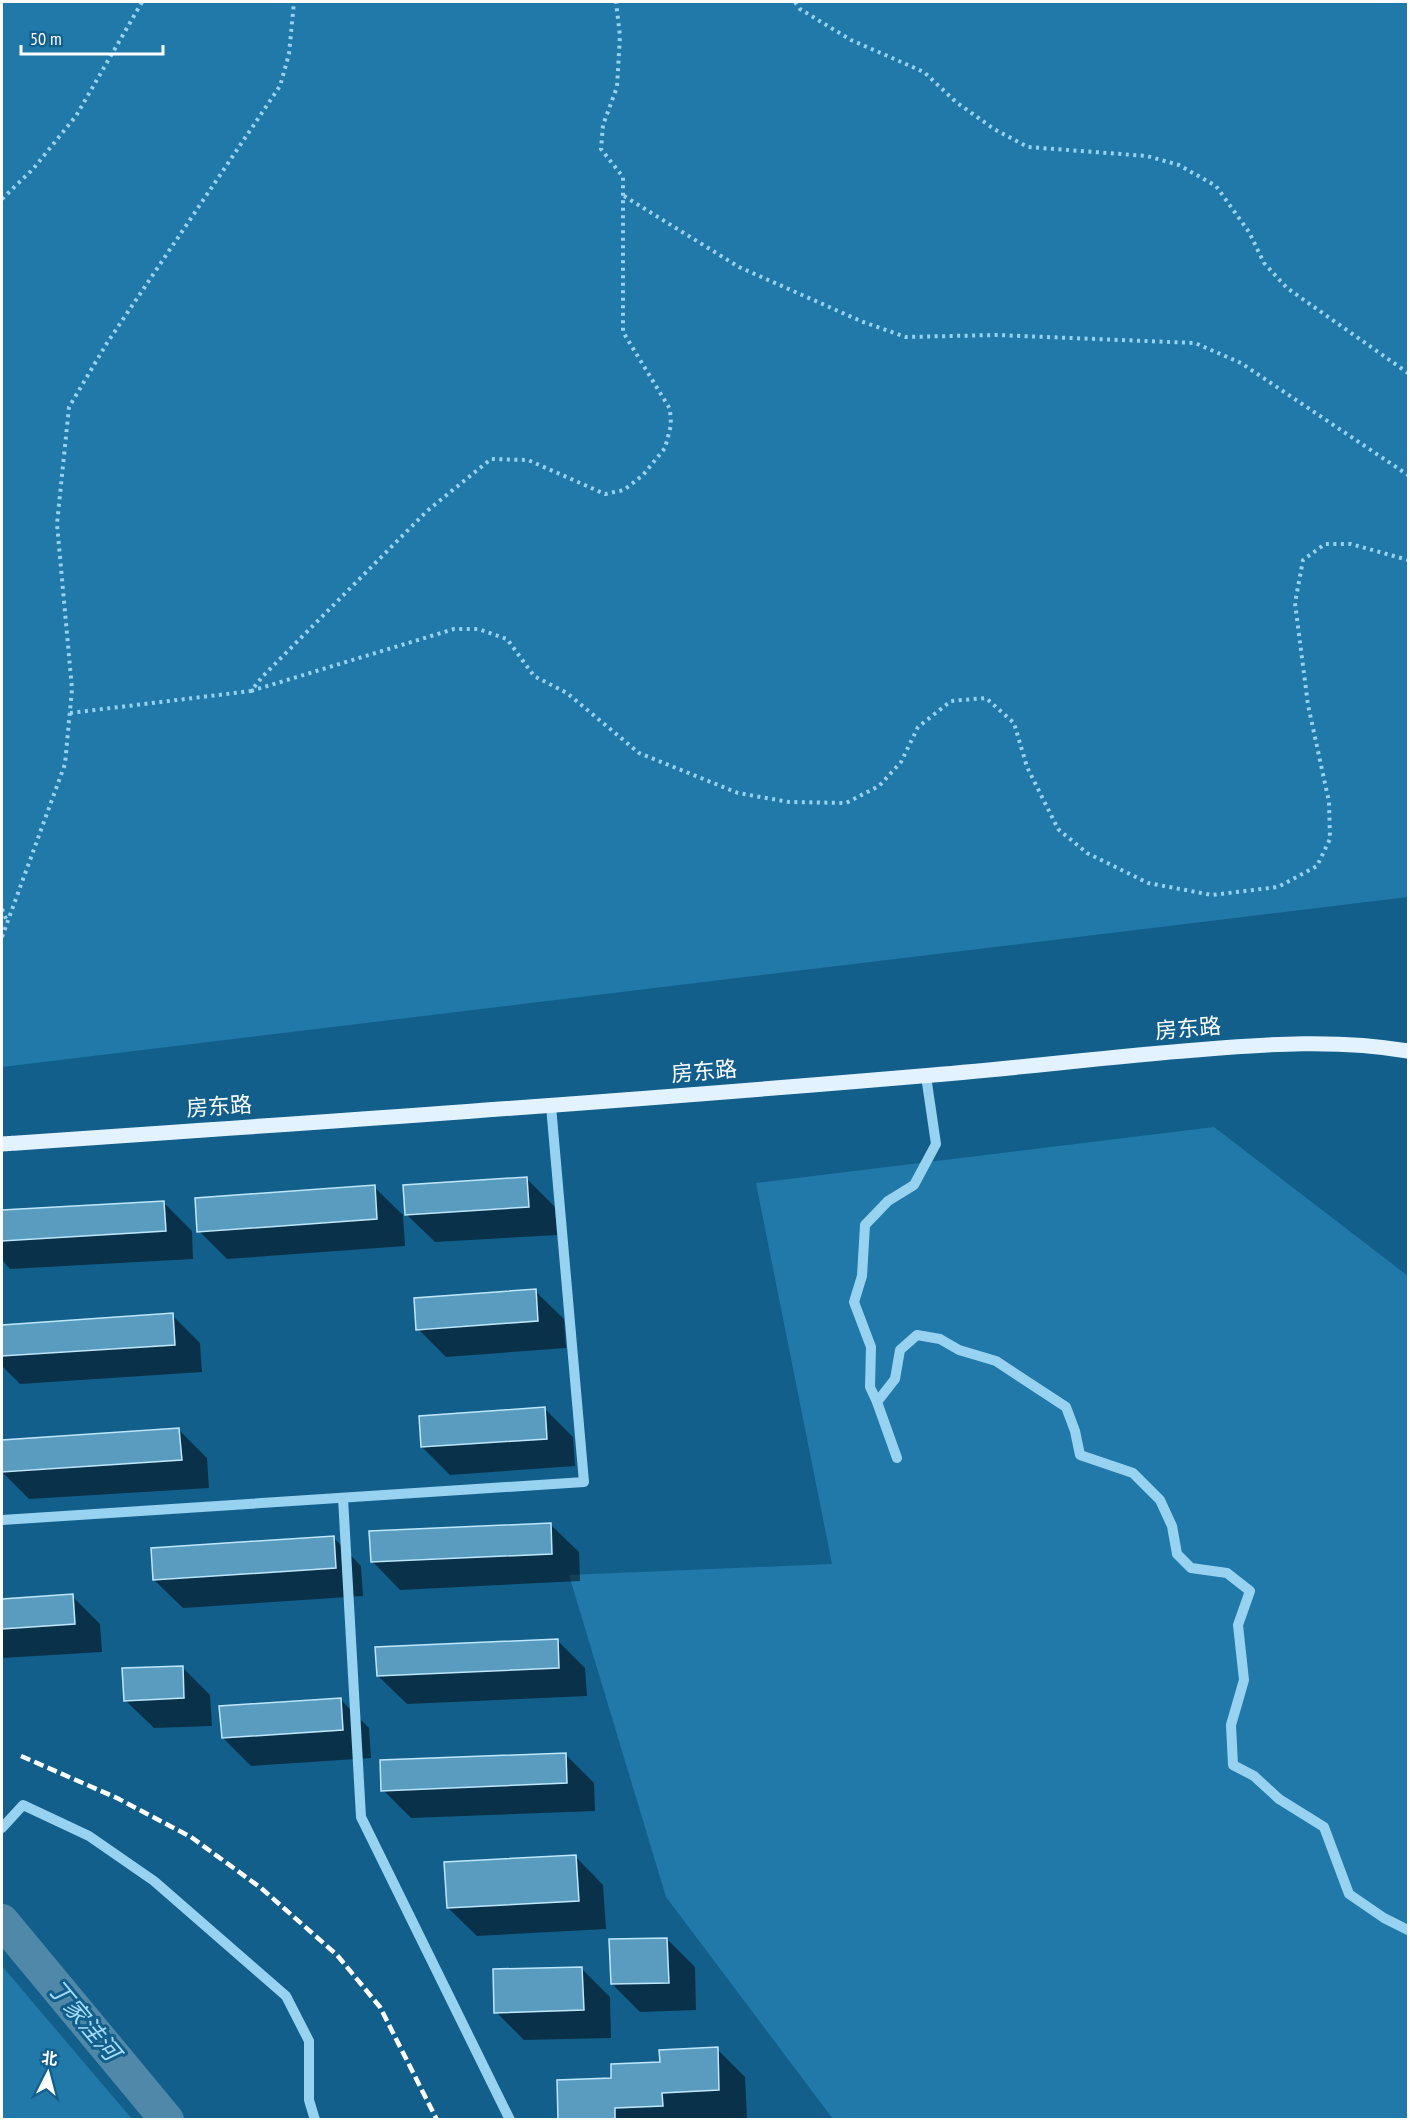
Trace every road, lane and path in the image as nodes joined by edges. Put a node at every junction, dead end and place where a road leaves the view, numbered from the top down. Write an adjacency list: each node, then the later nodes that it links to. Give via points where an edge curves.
1 (142, 2): 6 (path, via 76,116 33,169)
2 (294, 2): 11 (path, via 289,54 280,86 107,343 69,407 57,524 72,689)
3 (616, 2): 5 (path, via 620,36 617,87 603,125 601,149 623,177)
4 (795, 2): 7 (path, via 851,40 924,72 956,102 1028,147 1147,156 1179,165 1216,186 1249,232 1264,263 1287,288)
5 (623, 196): 8 (path, via 739,267 906,337 996,334 1195,343 1241,363); 10 (path, via 623,332 670,409 671,425 664,448 643,475 624,490 605,494 528,460 490,459 427,512)
6 (2, 199)
7 (1408, 373)
8 (1408, 475)
9 (1408, 560): 10 (path, via 1352,544 1325,544 1304,560 1294,603 1308,705 1329,802 1330,839 1317,866 1278,886 1212,895 1148,883 1087,853 1058,829 1028,767 1014,723 986,698 951,701 918,727 901,762 879,786 846,803 789,802 738,793 639,753 567,693 534,676 507,639 478,629 454,629)
10 (252, 691): 11 (path)
11 (70, 713): 13 (path, via 64,764)
12 (2, 909): 13 (path)
13 (7, 921): 14 (path)
14 (2, 937)
15 (1408, 1051): 16 (main road, 房东路, via 1376,1045 1279,1043)
16 (926, 1076): 17 (main road, 房东路); 19 (street, via 936,1144 914,1185 888,1201 865,1225 862,1276 854,1302 871,1347 870,1387)
17 (551, 1106): 18 (main road, 房东路); 21 (street, via 584,1482)
18 (2, 1144)
19 (877, 1402): 20 (street); 24 (street, via 895,1378 900,1350 917,1335 940,1339 959,1350 996,1361 1066,1407 1080,1455 1133,1473 1160,1500 1172,1526 1177,1554 1191,1568 1227,1573 1250,1591 1238,1625 1244,1680 1231,1725 1233,1765 1254,1776 1279,1800 1324,1827 1349,1894)
20 (897, 1458)
21 (343, 1498): 22 (street); 26 (street, via 361,1817)
22 (2, 1520)
23 (2, 1828): 25 (street, via 23,1805 89,1836 154,1881 286,1996 309,2041 309,2100)
24 (1408, 1930)
25 (315, 2120)
26 (510, 2120)

